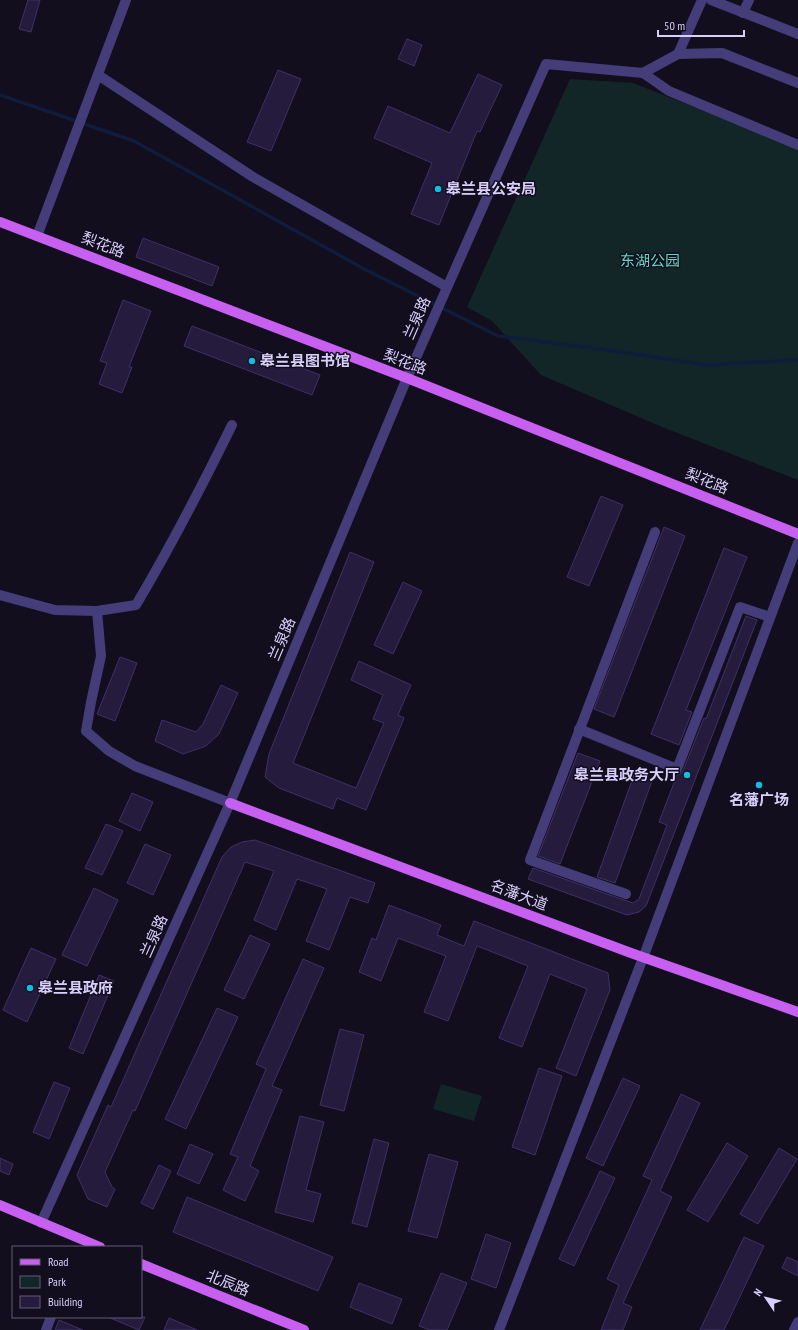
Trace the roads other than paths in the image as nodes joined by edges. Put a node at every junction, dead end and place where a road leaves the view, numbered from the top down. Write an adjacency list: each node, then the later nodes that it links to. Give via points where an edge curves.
1 (126, 0): 9 (street)
2 (702, 0): 7 (street)
3 (711, 0): 5 (street)
4 (749, 0): 5 (street)
5 (743, 13): 6 (street)
6 (798, 34)
7 (678, 54): 8 (street); 10 (street, via 722,53)
8 (643, 73): 11 (street, via 669,91); 14 (street, 兰泉路, via 546,64)
9 (98, 75): 13 (street); 14 (street, via 253,177)
10 (798, 83)
11 (798, 144)
12 (0, 222): 13 (main road, 梨花路)
13 (37, 236): 15 (main road, 梨花路)
14 (445, 292): 15 (street, 兰泉路)
15 (407, 378): 18 (main road, 梨花路); 24 (street, 兰泉路)
16 (232, 425): 21 (street, via 206,479 136,605)
17 (655, 532): 23 (street)
18 (798, 534)
19 (798, 543): 22 (street)
20 (0, 595): 21 (street, via 55,610)
21 (97, 611): 24 (street, via 101,656 86,730 109,751 135,766)
22 (770, 618): 23 (street, via 740,607 677,769); 26 (street)
23 (579, 729): 25 (street, via 530,860)
24 (230, 803): 26 (main road, 名藩大道); 29 (street, 兰泉路)
25 (626, 894)
26 (643, 958): 27 (main road, 名藩大道); 37 (street)
27 (798, 1012)
28 (0, 1205): 29 (main road)
29 (41, 1223): 30 (main road)
30 (82, 1244): 31 (main road)
31 (94, 1246)
32 (142, 1264): 36 (main road, 北辰路)
33 (52, 1318): 35 (street)
34 (798, 1322): 38 (street)
35 (46, 1330)
36 (304, 1330)
37 (499, 1330)
38 (794, 1330)

